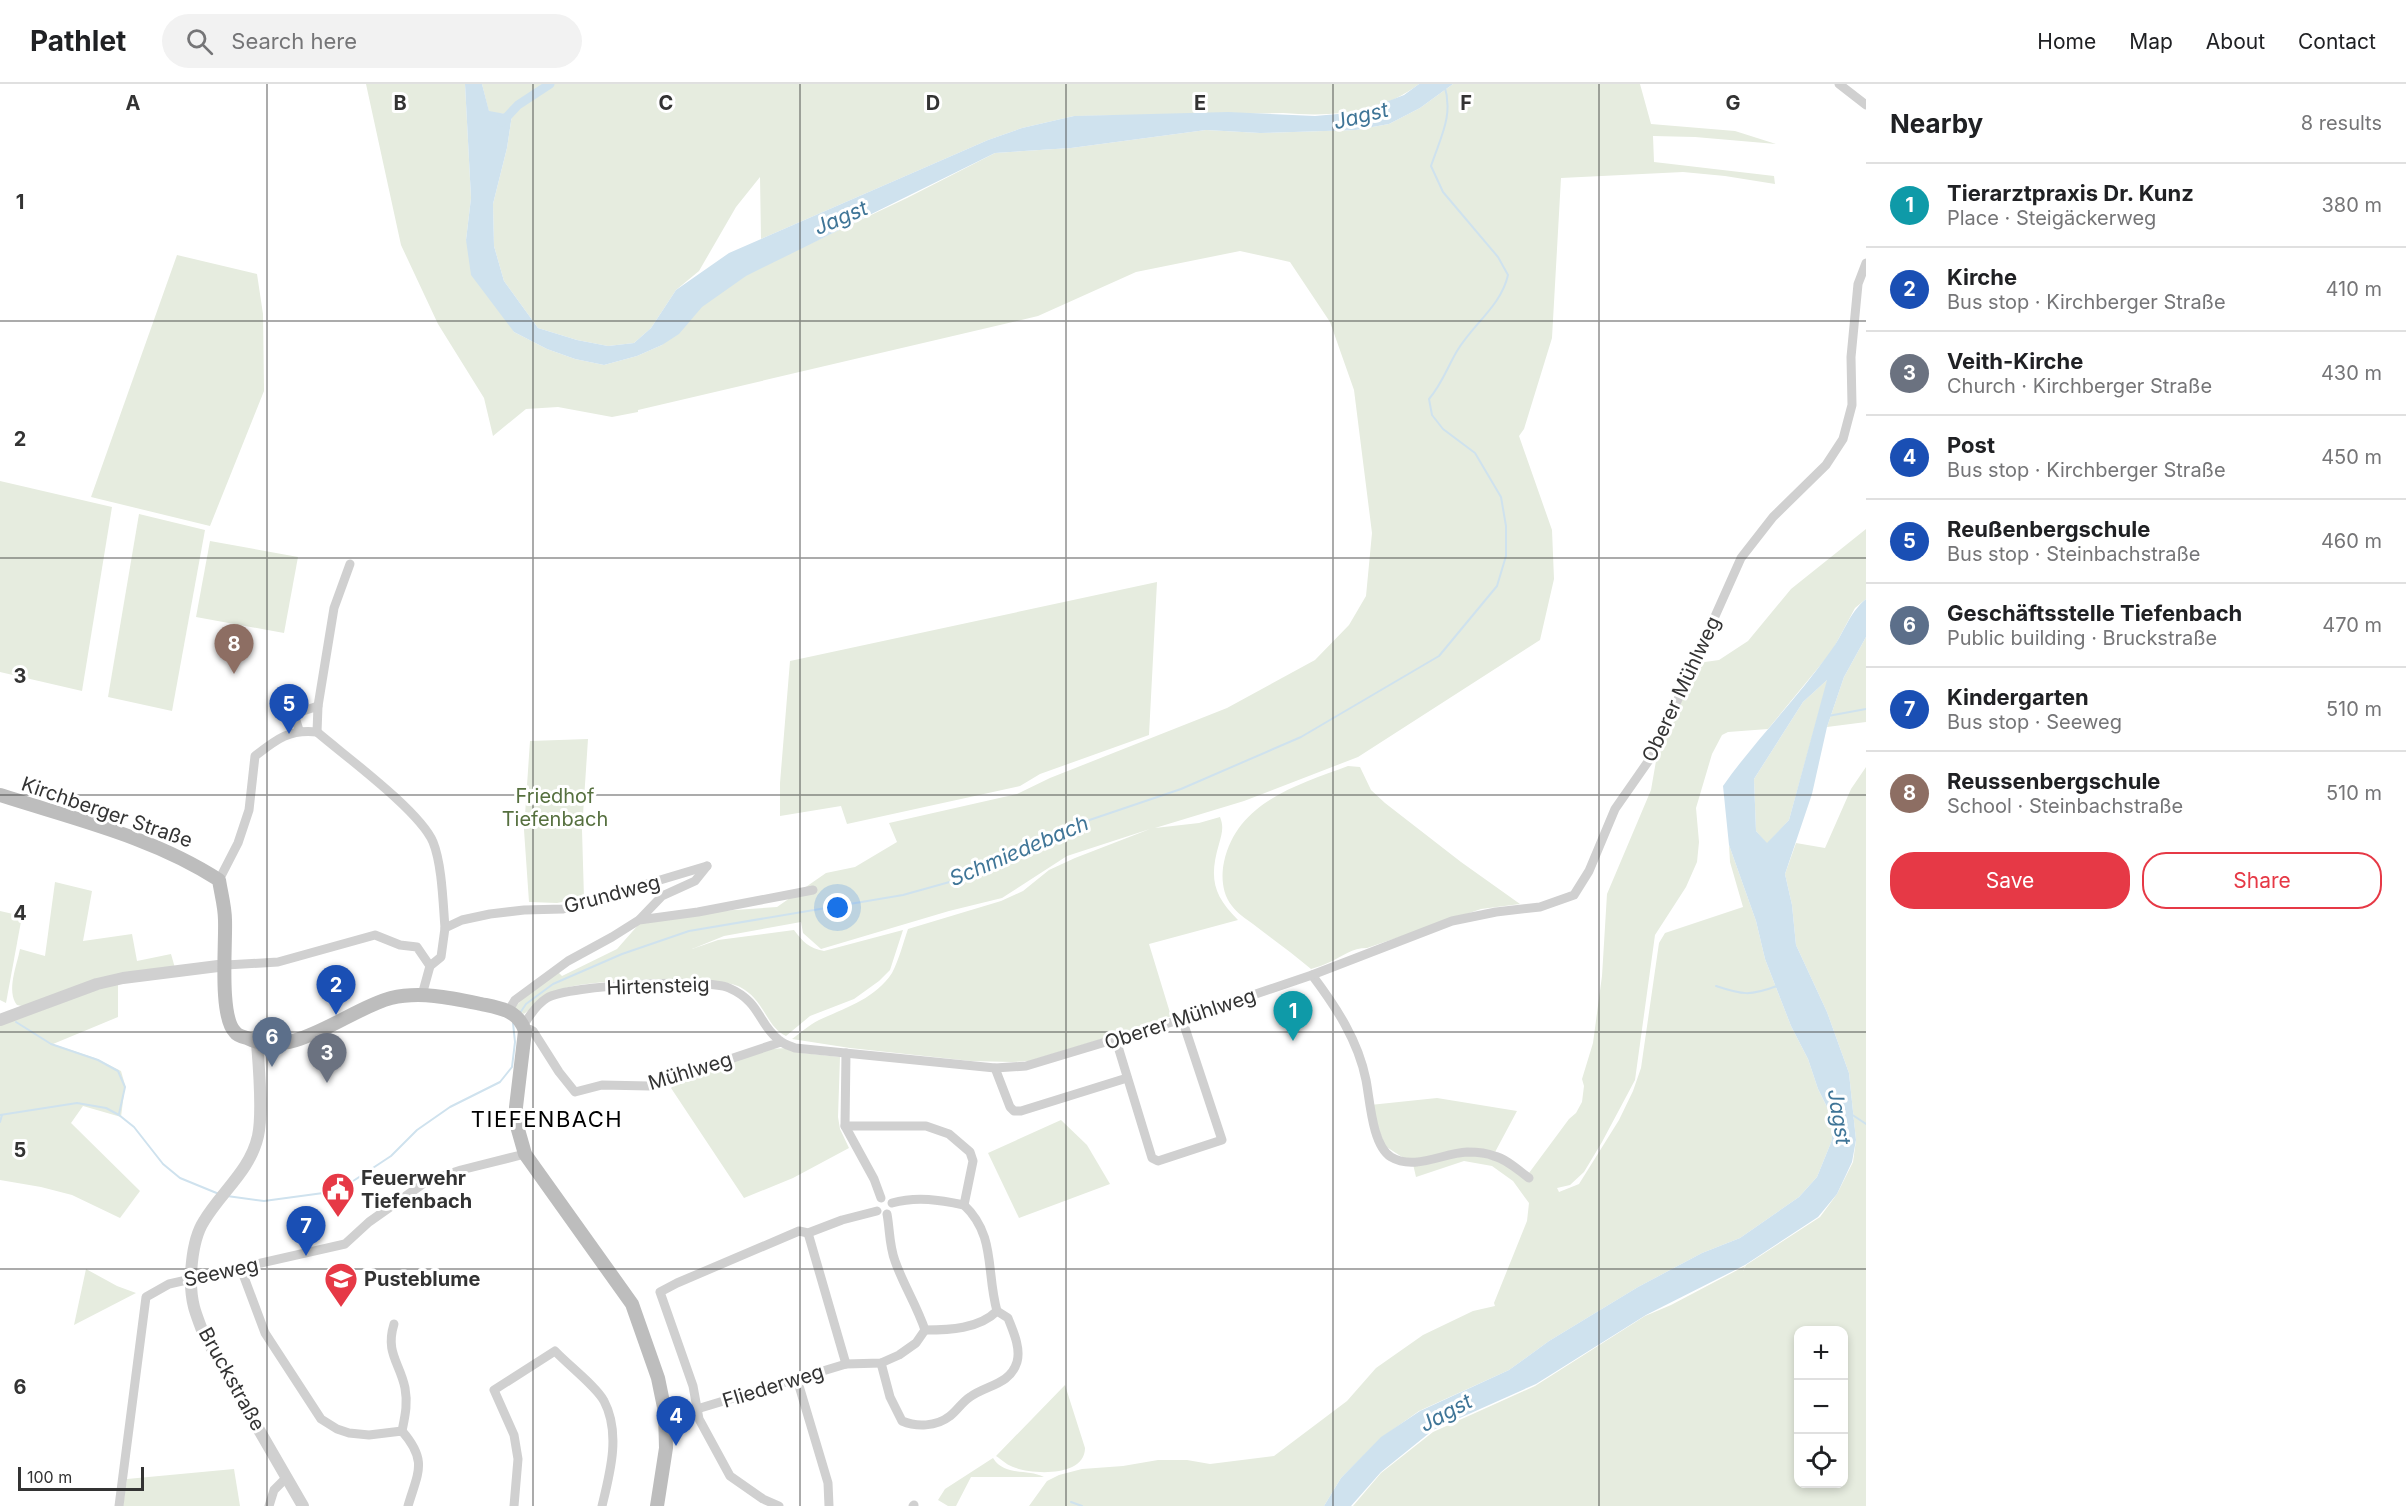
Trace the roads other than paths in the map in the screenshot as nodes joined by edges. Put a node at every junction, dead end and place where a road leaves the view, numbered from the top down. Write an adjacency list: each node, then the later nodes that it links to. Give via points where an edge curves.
1 (1839, 84): 2 (street)
2 (1866, 105)
3 (1866, 263): 15 (street, Oberer Mühlweg, via 1858,284 1851,357 1852,405 1843,439 1826,465 1773,517 1741,558 1654,753 1615,809 1589,871 1574,895 1540,907 1452,921)
4 (350, 564): 5 (street, via 334,608)
5 (318, 706): 6 (street, via 294,714); 7 (street)
6 (299, 730): 7 (street); 9 (street, via 255,756 249,810)
7 (317, 732): 12 (street, via 411,812 433,841)
8 (0, 795): 9 (main road, Kirchberger Straße, via 153,845 194,863)
9 (219, 880): 13 (main road)
10 (813, 890): 11 (street)
11 (639, 920): 12 (street, Grundweg, via 662,896 695,881 707,866 564,909 490,914); 17 (street, via 567,961 515,1000)
12 (445, 928): 14 (street, via 441,957)
13 (226, 965): 14 (street, via 278,962 375,935 417,947); 19 (street, via 97,984); 22 (main road, via 228,1018 235,1032)
14 (430, 966): 16 (street)
15 (1312, 975): 18 (street, Oberer Mühlweg); 28 (street, via 1341,1016 1352,1040 1366,1079 1373,1124 1390,1156 1412,1163 1468,1152 1496,1156)
16 (422, 995): 17 (main road, via 462,1000); 22 (main road, via 391,998 306,1036 280,1043)
17 (516, 1017): 21 (street, Hirtensteig, via 529,1016 548,998 586,989 716,984 750,1001); 21 (street, Mühlweg, via 533,1031 575,1092 602,1085 649,1086); 27 (main road, via 524,1047 517,1126)
18 (1182, 1019): 20 (street, Oberer Mühlweg); 25 (street, via 1222,1140 1158,1161 1152,1158)
19 (0, 1020)
20 (1116, 1040): 24 (street, Oberer Mühlweg, via 1026,1066); 25 (street)
21 (781, 1042): 23 (street, Oberer Mühlweg, via 795,1048)
22 (257, 1043): 36 (street, Bruckstraße, via 258,1134 240,1174 203,1221 192,1257)
23 (846, 1053): 24 (street, Oberer Mühlweg); 26 (street)
24 (995, 1068): 25 (street, via 1014,1111)
25 (1127, 1078)
26 (844, 1126): 29 (street); 31 (street, via 926,1126 949,1134 970,1152 973,1161)
27 (525, 1154): 35 (street, Seeweg, via 427,1181 345,1244); 44 (main road, via 632,1304 658,1378)
28 (1529, 1178)
29 (881, 1197): 30 (street); 32 (street, via 875,1204)
30 (892, 1203): 31 (street, via 938,1199); 33 (street)
31 (964, 1205): 37 (street, via 977,1217 984,1235)
32 (877, 1211): 33 (street); 34 (street)
33 (887, 1214): 39 (street, via 895,1261)
34 (808, 1233): 41 (street, Fliederweg); 43 (street, via 799,1231 660,1292 693,1386)
35 (242, 1269): 36 (street, Seeweg); 45 (street, via 265,1333 321,1419 349,1433)
36 (192, 1278): 46 (street, Bruckstraße, via 193,1305 203,1333); 47 (street, Seeweg, via 169,1284 146,1297)
37 (997, 1311): 39 (street, via 961,1328); 40 (street, via 1008,1318 1018,1351 1017,1363 1000,1384 971,1396 949,1417 914,1426 902,1421 890,1397)
38 (394, 1324): 45 (street, via 390,1349 405,1386 407,1408)
39 (925, 1330): 40 (street, Fliederweg, via 916,1343)
40 (881, 1363): 41 (street, Fliederweg)
41 (846, 1364): 42 (street, Fliederweg)
42 (797, 1379): 43 (street, Fliederweg); 55 (street, via 828,1483)
43 (697, 1409): 44 (street, Fliederweg); 54 (street, via 730,1476)
44 (664, 1412): 53 (main road, via 666,1448)
45 (402, 1431): 50 (street, via 415,1445 420,1463)
46 (287, 1477): 48 (street, via 274,1490); 49 (street, Bruckstraße)
47 (119, 1506)
48 (269, 1506)
49 (303, 1506)
50 (408, 1506)
51 (514, 1506): 52 (street, via 518,1459 514,1435 494,1390 555,1351 603,1399 610,1419 613,1450)
52 (602, 1506)
53 (657, 1506)
54 (779, 1506)
55 (829, 1506)

